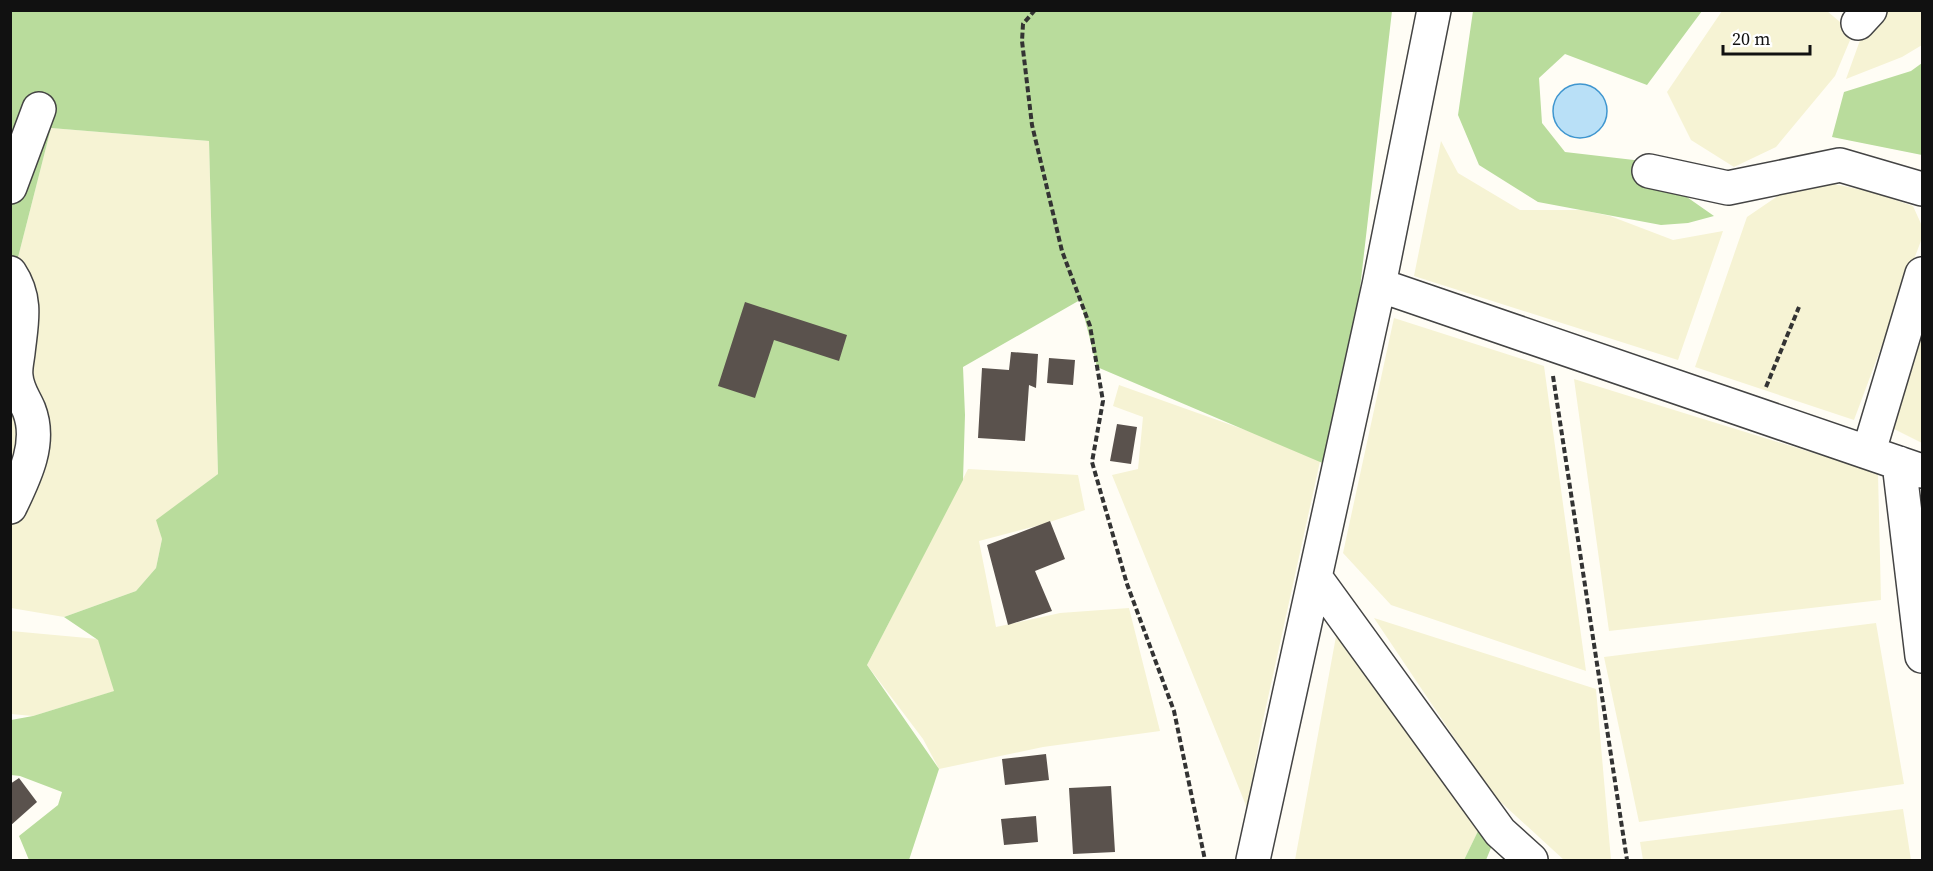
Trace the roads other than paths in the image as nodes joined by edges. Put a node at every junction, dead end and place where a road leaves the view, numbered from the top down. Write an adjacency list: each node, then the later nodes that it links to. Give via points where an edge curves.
1 (1434, 10): 8 (street)
2 (39, 109): 4 (street)
3 (1649, 171): 5 (street, via 1728,188 1840,165)
4 (10, 187)
5 (1923, 189)
6 (10, 273): 11 (street, via 19,286 23,308 15,375 19,393 30,411 34,435 29,469)
7 (1923, 274): 9 (street)
8 (1379, 285): 9 (street); 12 (street)
9 (1869, 451): 10 (street)
10 (1911, 467): 13 (street)
11 (10, 507)
12 (1315, 578): 14 (street); 15 (street, via 1500,832)
13 (1923, 656)
14 (1253, 861)
15 (1531, 861)

